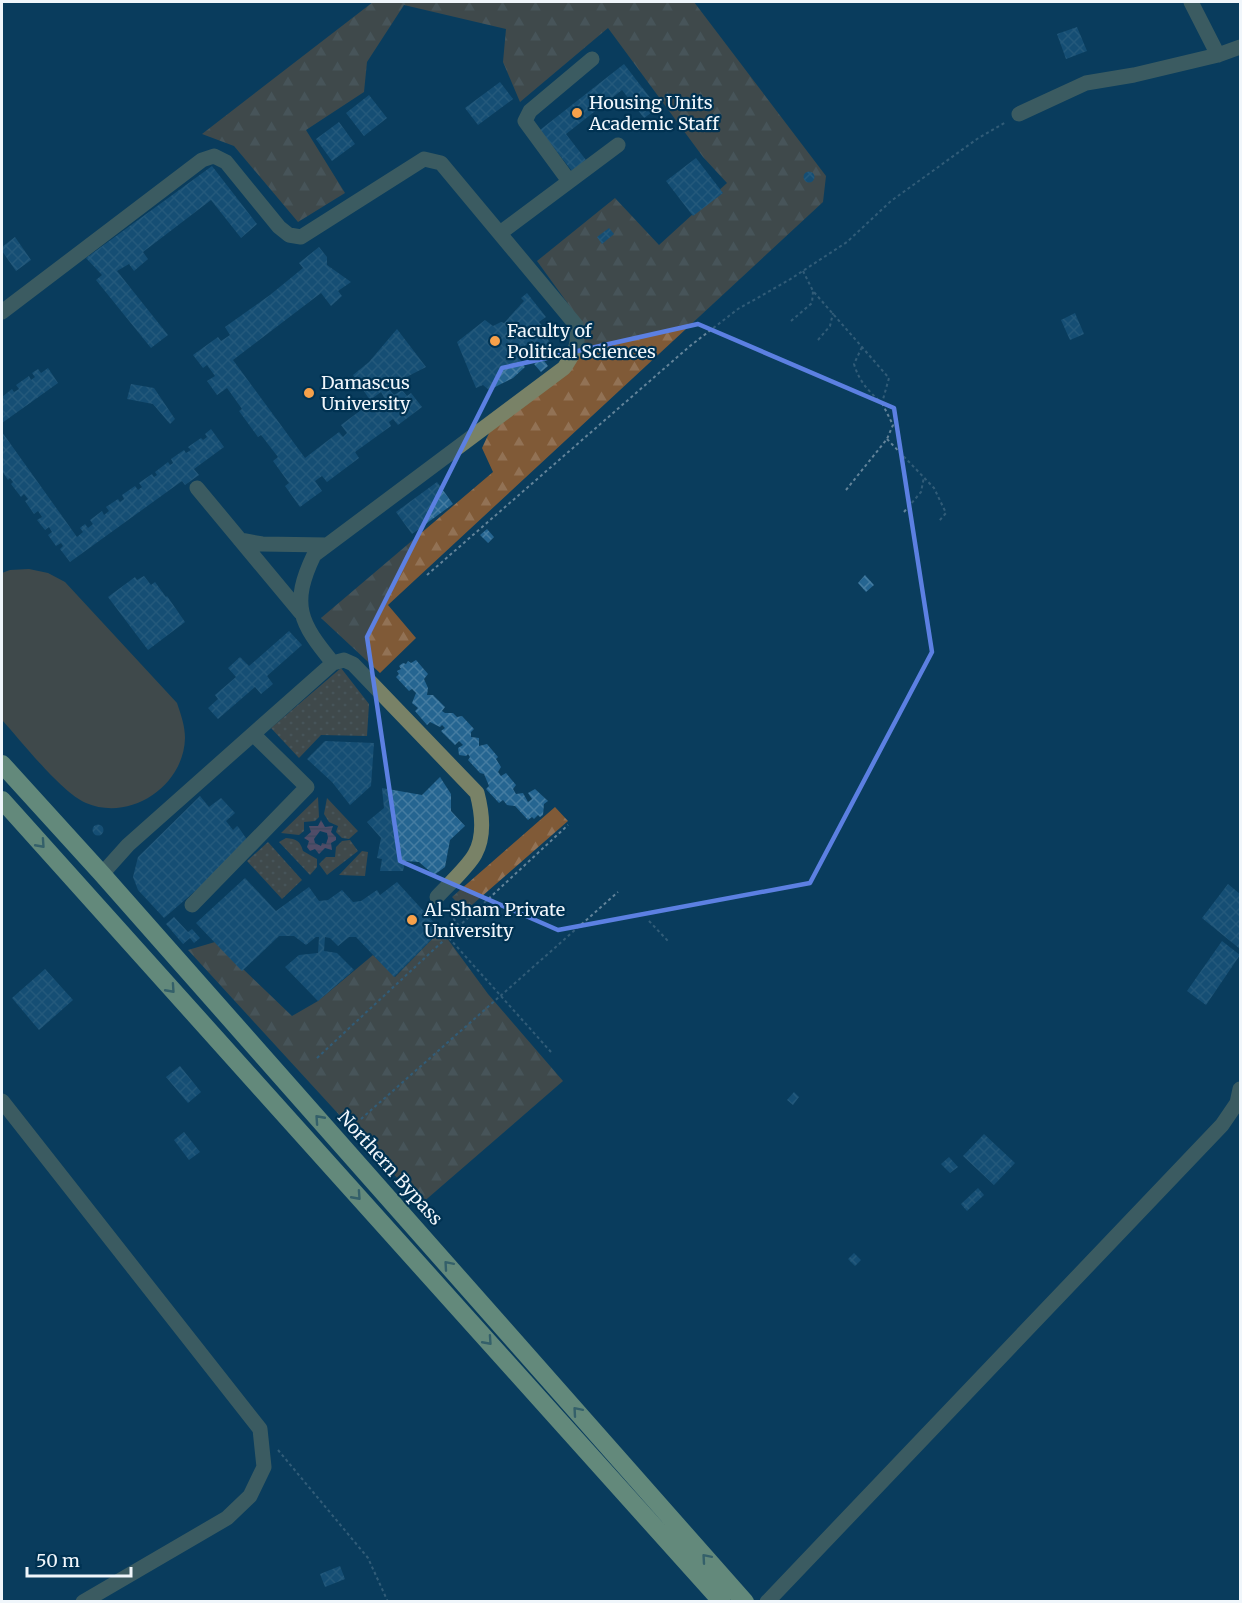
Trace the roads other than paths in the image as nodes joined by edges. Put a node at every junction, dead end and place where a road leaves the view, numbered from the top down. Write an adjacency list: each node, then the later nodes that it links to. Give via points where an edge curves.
1 (1191, 2): 3 (street)
2 (1240, 47): 3 (street)
3 (1218, 55): 5 (street, via 1086,83)
4 (592, 59): 7 (street, via 530,111 525,121)
5 (1019, 114)
6 (618, 145): 7 (street)
7 (568, 182): 8 (street)
8 (500, 233): 9 (street, via 441,163 424,159 301,237 289,235 226,162 214,156 202,160); 12 (street, via 576,325 579,339 574,351 564,368)
9 (2, 312)
10 (197, 488): 11 (street)
11 (240, 540): 12 (street); 13 (street)
12 (327, 545): 13 (street, via 314,555 303,578)
13 (301, 613): 14 (street, via 311,636)
14 (333, 663): 15 (street); 20 (street, via 344,660 353,664 477,793 482,813 475,854)
15 (253, 734): 18 (street, via 128,844); 21 (street, via 307,787)
16 (2, 764): 18 (highway, Northern Bypass)
17 (2, 800): 19 (highway, one-way to 19)
18 (102, 874): 19 (highway); 26 (highway, Northern Bypass, one-way to 18)
19 (82, 890): 25 (highway, one-way to 25)
20 (437, 897)
21 (192, 905)
22 (1240, 1089): 27 (street, via 1237,1103 1222,1125)
23 (2, 1101): 24 (street, via 260,1429 264,1467 250,1496 227,1518)
24 (84, 1602)
25 (722, 1602)
26 (745, 1602)
27 (767, 1602)

